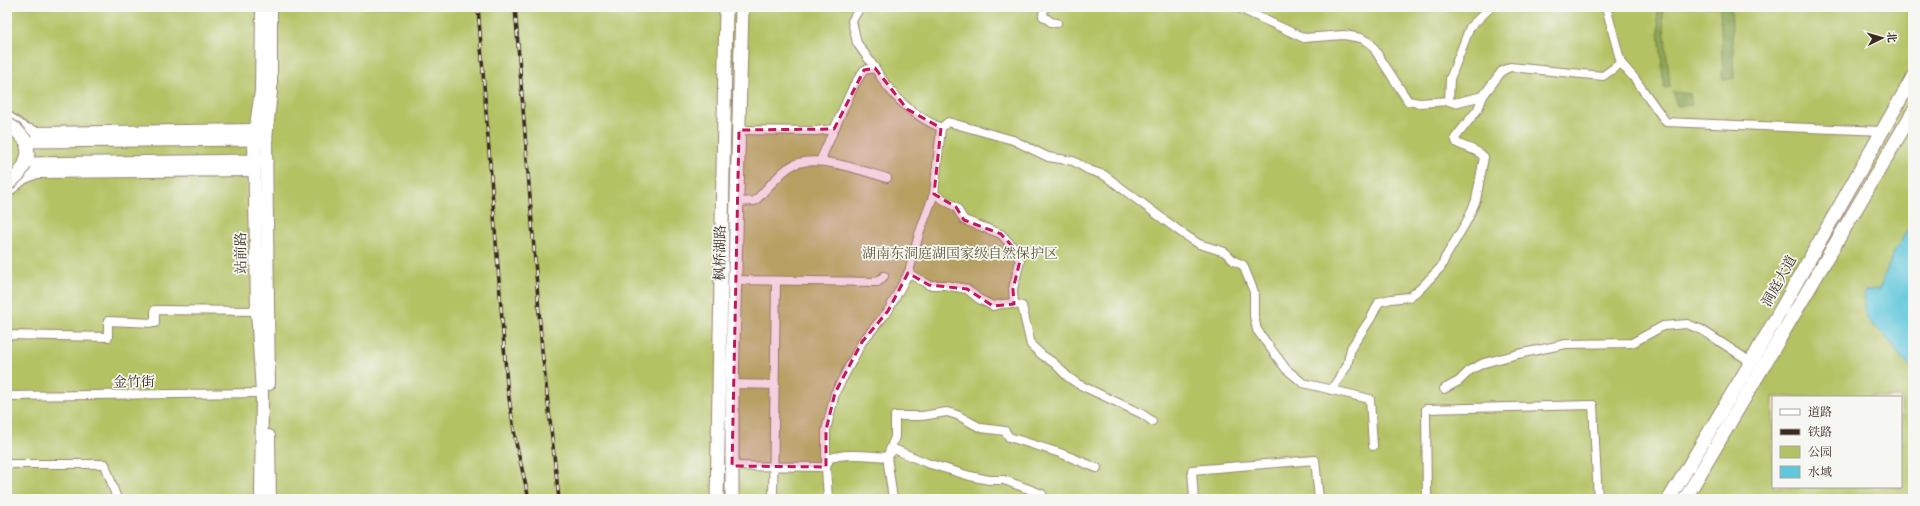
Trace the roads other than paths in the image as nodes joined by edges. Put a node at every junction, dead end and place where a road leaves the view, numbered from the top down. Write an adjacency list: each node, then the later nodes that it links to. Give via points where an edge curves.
1 (262, 7): 23 (main road, 站前路)
2 (271, 7): 23 (main road, 站前路, via 271,92)
3 (726, 7): 59 (main road, 枫桥湖路)
4 (742, 7): 21 (main road, 枫桥湖路)
5 (860, 7): 12 (street, via 852,21 857,43)
6 (1044, 7): 10 (street, via 1042,16)
7 (1236, 7): 15 (street, via 1304,38 1344,35 1361,38 1371,44 1408,101)
8 (1491, 7): 15 (street, via 1470,27 1450,79)
9 (1606, 7): 11 (street)
10 (1057, 23)
11 (1621, 63): 14 (street, via 1602,76 1510,67 1502,70); 22 (street, via 1666,122)
12 (875, 68): 19 (street, via 907,109); 20 (street, via 864,70 854,85)
13 (1913, 77): 22 (main road, 洞庭大道)
14 (1483, 96): 15 (street, via 1454,103); 44 (street, via 1478,109 1455,138 1457,143 1479,151 1484,157 1476,200 1468,219 1441,267 1420,289 1409,297 1391,298 1380,302 1351,348 1347,366)
15 (1449, 101)
16 (1913, 112): 69 (main road)
17 (7, 116): 23 (street, via 24,128 36,132)
18 (7, 124): 24 (main road, bridge)
19 (942, 128): 31 (street); 44 (street, via 948,122 1013,140 1048,157 1073,161 1104,175 1182,234 1199,244 1225,252 1234,261 1243,265 1248,275 1254,292 1257,330 1266,343 1286,369 1303,383)
20 (834, 129): 21 (street); 25 (street)
21 (739, 130): 32 (main road, 枫桥湖路)
22 (1882, 131): 40 (main road, 洞庭大道)
23 (259, 135): 24 (main road); 27 (main road, 站前路)
24 (26, 141): 26 (main road, via 28,153)
25 (820, 161): 28 (street); 32 (street, via 789,167 756,201)
26 (25, 164): 27 (main road); 29 (main road, bridge)
27 (259, 164): 30 (street, via 37,173 23,179); 38 (main road, 站前路); 58 (main road, 站前路)
28 (887, 178)
29 (7, 185)
30 (7, 192)
31 (934, 194): 33 (street); 37 (street, via 956,207 964,220 1001,234 1013,247 1020,261 1013,289)
32 (737, 202): 35 (main road, 枫桥湖路)
33 (908, 273): 37 (street, via 929,285 967,289 993,306 1003,303); 53 (street, via 888,310 862,342 835,393 826,430)
34 (884, 276): 36 (street, via 878,282)
35 (735, 280): 36 (street); 41 (main road, 枫桥湖路)
36 (776, 281): 42 (street)
37 (1014, 304): 47 (street, via 1022,306 1031,345 1042,355 1078,384)
38 (257, 311): 39 (street, via 155,310 155,323 108,322 108,337); 45 (main road, 站前路)
39 (7, 335)
40 (1751, 362): 43 (street, via 1702,330 1681,324 1663,326 1632,343 1566,344 1484,363); 68 (main road, 洞庭大道)
41 (732, 384): 42 (street); 51 (main road, 枫桥湖路)
42 (775, 385): 52 (street)
43 (1444, 389)
44 (1330, 390): 48 (street, via 1370,399)
45 (262, 394): 46 (street, 金竹街); 57 (main road, 站前路)
46 (7, 396)
47 (1152, 421)
48 (1373, 446)
49 (887, 456): 53 (street, via 834,456 829,459); 54 (street, via 895,437 895,416 922,416 947,412 981,428 1006,431 1009,437); 55 (street, via 894,449 927,463 970,476 1004,480); 63 (street)
50 (7, 464): 56 (street, via 105,464)
51 (732, 466): 52 (street); 60 (main road, 枫桥湖路)
52 (773, 467): 53 (street); 61 (street)
53 (826, 467): 62 (street)
54 (1097, 468)
55 (1042, 494)
56 (117, 499)
57 (261, 499)
58 (270, 499)
59 (717, 499)
60 (732, 499)
61 (773, 499)
62 (828, 499)
63 (893, 499)
64 (1194, 499): 65 (street, via 1192,470 1316,460)
65 (1319, 499)
66 (1427, 499): 67 (street, via 1426,409 1593,405)
67 (1598, 499)
68 (1669, 499)
69 (1685, 499)

